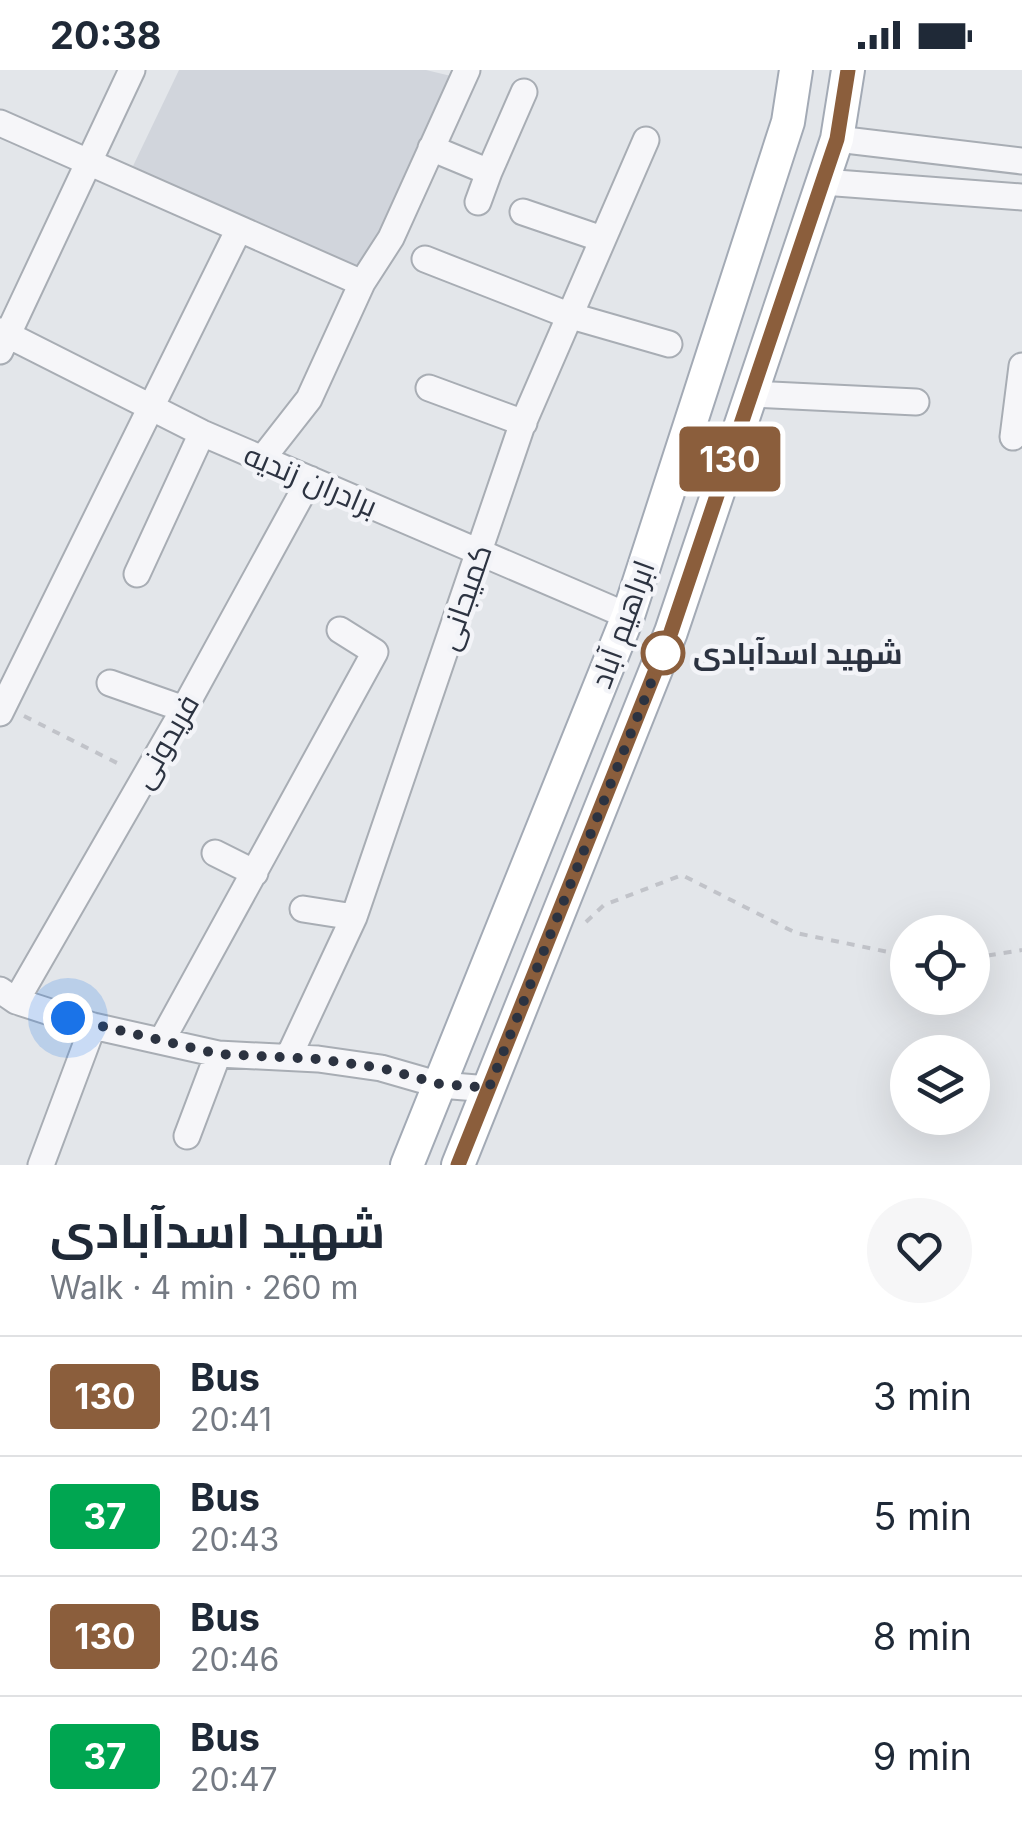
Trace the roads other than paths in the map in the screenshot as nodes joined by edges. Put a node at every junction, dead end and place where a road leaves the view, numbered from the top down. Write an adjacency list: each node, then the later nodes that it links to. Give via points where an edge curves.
1 (132, 70): 11 (street)
2 (467, 70): 9 (street)
3 (796, 70): 36 (main road, ابراهیم آباد, via 788,122)
4 (848, 70): 7 (main road, ابراهیم آباد)
5 (524, 92): 12 (street)
6 (0, 123): 11 (street)
7 (837, 139): 10 (street); 13 (main road, ابراهیم آباد)
8 (646, 140): 18 (street, کمیجانی)
9 (432, 148): 12 (street); 20 (street)
10 (1022, 161)
11 (89, 163): 17 (street); 22 (street)
12 (489, 172): 15 (street)
13 (823, 182): 14 (street); 26 (main road, ابراهیم آباد)
14 (1022, 197)
15 (478, 202)
16 (523, 212): 18 (street)
17 (239, 229): 20 (street); 28 (street)
18 (602, 239): 21 (street, کمیجانی)
19 (425, 259): 21 (street)
20 (362, 284): 32 (street, via 309,398)
21 (568, 315): 23 (street); 29 (street, کمیجانی)
22 (2, 339): 28 (street, برادران زندیه)
23 (669, 344)
24 (1021, 382): 30 (street)
25 (429, 388): 29 (street)
26 (752, 394): 27 (street); 51 (main road, ابراهیم آباد, via 671,632)
27 (916, 402)
28 (151, 408): 31 (street, برادران زندیه); 39 (street)
29 (524, 422): 34 (street, کمیجانی)
30 (1017, 426)
31 (202, 433): 32 (street, برادران زندیه); 35 (street)
32 (262, 459): 33 (street, برادران زندیه)
33 (310, 479): 34 (street, برادران زندیه); 40 (street, فریدونی)
34 (479, 553): 36 (street, برادران زندیه); 44 (street, کمیجانی)
35 (138, 574)
36 (628, 616): 50 (main road, ابراهیم آباد)
37 (340, 630): 42 (street, via 375,652)
38 (110, 683): 40 (street)
39 (2, 709)
40 (184, 709): 45 (street, فریدونی)
41 (215, 853): 42 (street)
42 (255, 873): 47 (street)
43 (303, 909): 44 (street)
44 (354, 917): 49 (street, کمیجانی)
45 (8, 995): 46 (street)
46 (93, 1026): 47 (street); 53 (street)
47 (162, 1040): 48 (street)
48 (218, 1054): 49 (street); 52 (street)
49 (289, 1056): 50 (street)
50 (440, 1084): 51 (street); 54 (main road, ابراهیم آباد)
51 (489, 1088): 55 (main road, ابراهیم آباد)
52 (187, 1136)
53 (42, 1165)
54 (407, 1165)
55 (458, 1165)

